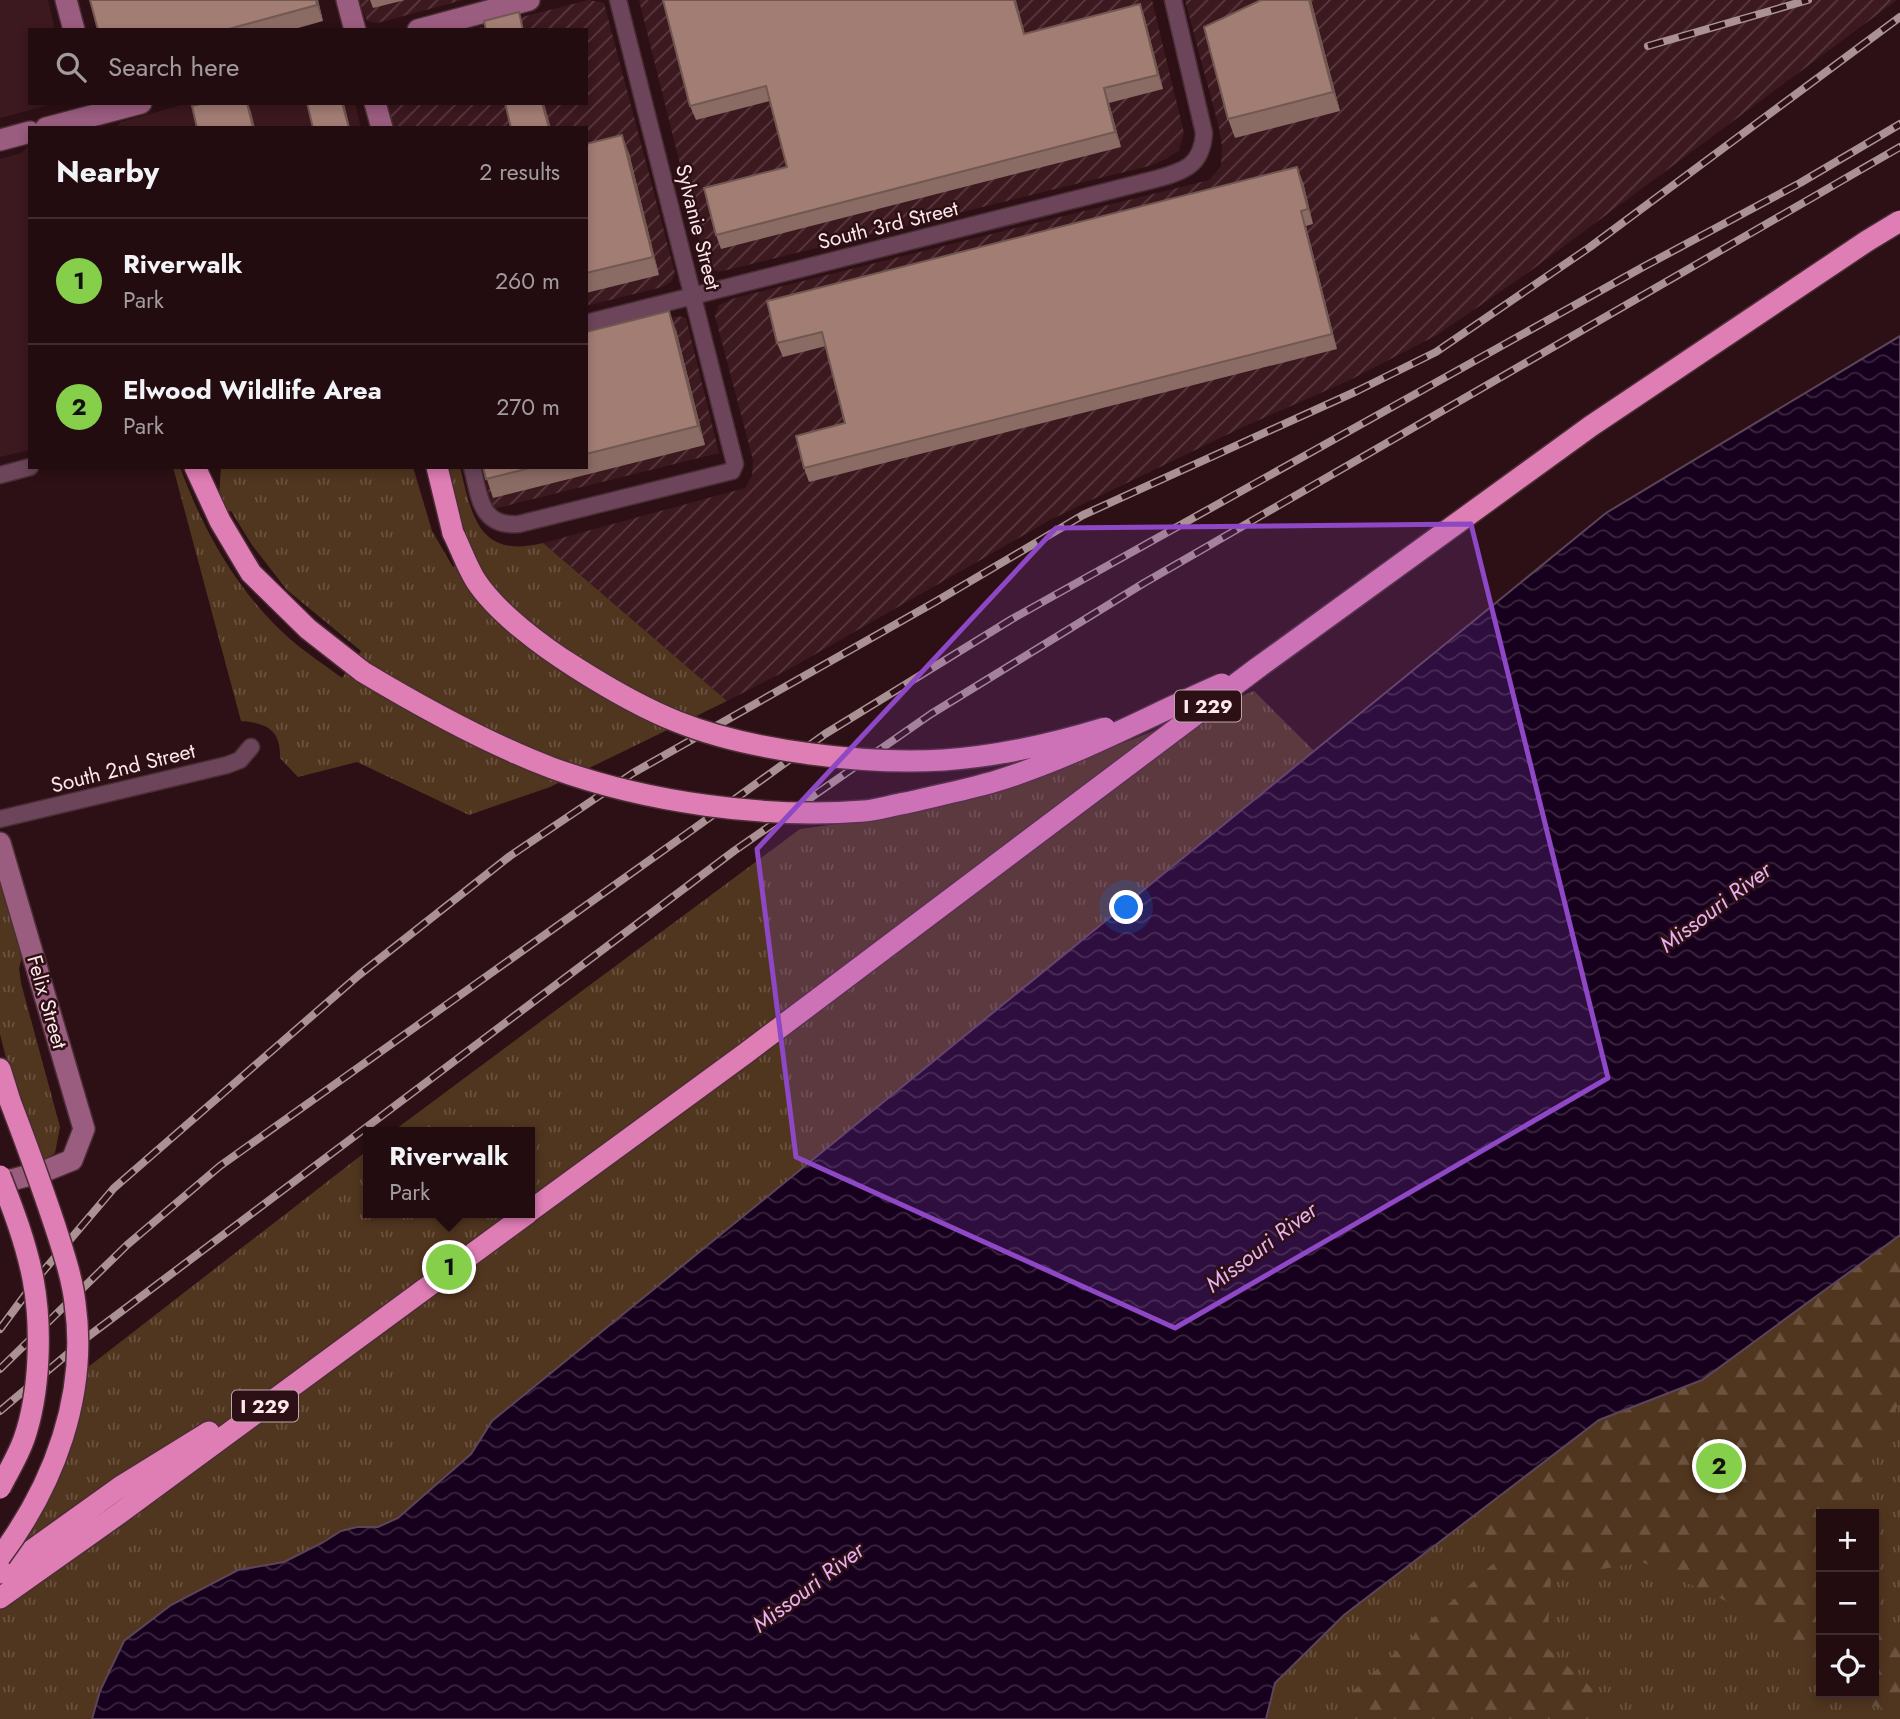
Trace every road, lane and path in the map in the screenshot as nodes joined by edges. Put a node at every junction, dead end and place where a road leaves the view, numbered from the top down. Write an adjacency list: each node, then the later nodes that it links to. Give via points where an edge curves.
1 (66, 0): 6 (main road)
2 (347, 0): 7 (main road)
3 (529, 0): 8 (main road)
4 (618, 0): 17 (street, Sylvanie Street)
5 (1173, 0): 17 (street, South 3rd Street, via 1201,113 1203,142 1189,167)
6 (73, 28)
7 (354, 28)
8 (425, 28)
9 (134, 105): 11 (main road)
10 (376, 105): 13 (main road)
11 (95, 116): 12 (main road)
12 (55, 126)
13 (381, 126)
14 (28, 133): 15 (main road)
15 (0, 140)
16 (1900, 221): 26 (highway, I 229, bridge, via 1588,426); 27 (highway, I 229, bridge, via 1591,426)
17 (693, 297): 18 (street, South 3rd Street); 23 (street, Sylvanie Street, via 735,464 732,471 504,525 495,522 482,503)
18 (588, 323)
19 (28, 468): 24 (street)
20 (196, 469): 25 (highway)
21 (211, 469): 25 (highway)
22 (437, 469): 26 (highway, bridge, via 453,533 476,582 510,618 547,650 637,703 680,723 727,737 823,755 887,760 944,760 1019,750 1184,703)
23 (473, 469)
24 (0, 475)
25 (206, 493): 27 (highway, bridge, via 251,573 308,629 363,672 417,704 550,767 688,803 746,810 866,811 994,781 1079,751)
26 (1291, 644): 31 (highway, I 229, bridge)
27 (1256, 669): 31 (highway, I 229, bridge)
28 (251, 747): 29 (street, South 2nd Street, via 240,760 227,765)
29 (0, 819)
30 (0, 843): 34 (main road, Felix Street, via 84,1129 72,1160)
31 (878, 953): 35 (highway, I 229, bridge)
32 (0, 1069): 39 (highway, bridge, via 66,1262 78,1340 71,1412 57,1454 21,1529)
33 (0, 1176): 38 (highway, bridge, via 33,1279 38,1333 36,1386 24,1439)
34 (0, 1183)
35 (535, 1208)
36 (521, 1218): 40 (highway, I 229, via 334,1355 120,1487)
37 (521, 1218): 41 (highway, I 229)
38 (0, 1488)
39 (0, 1557)
40 (0, 1573)
41 (0, 1598)

